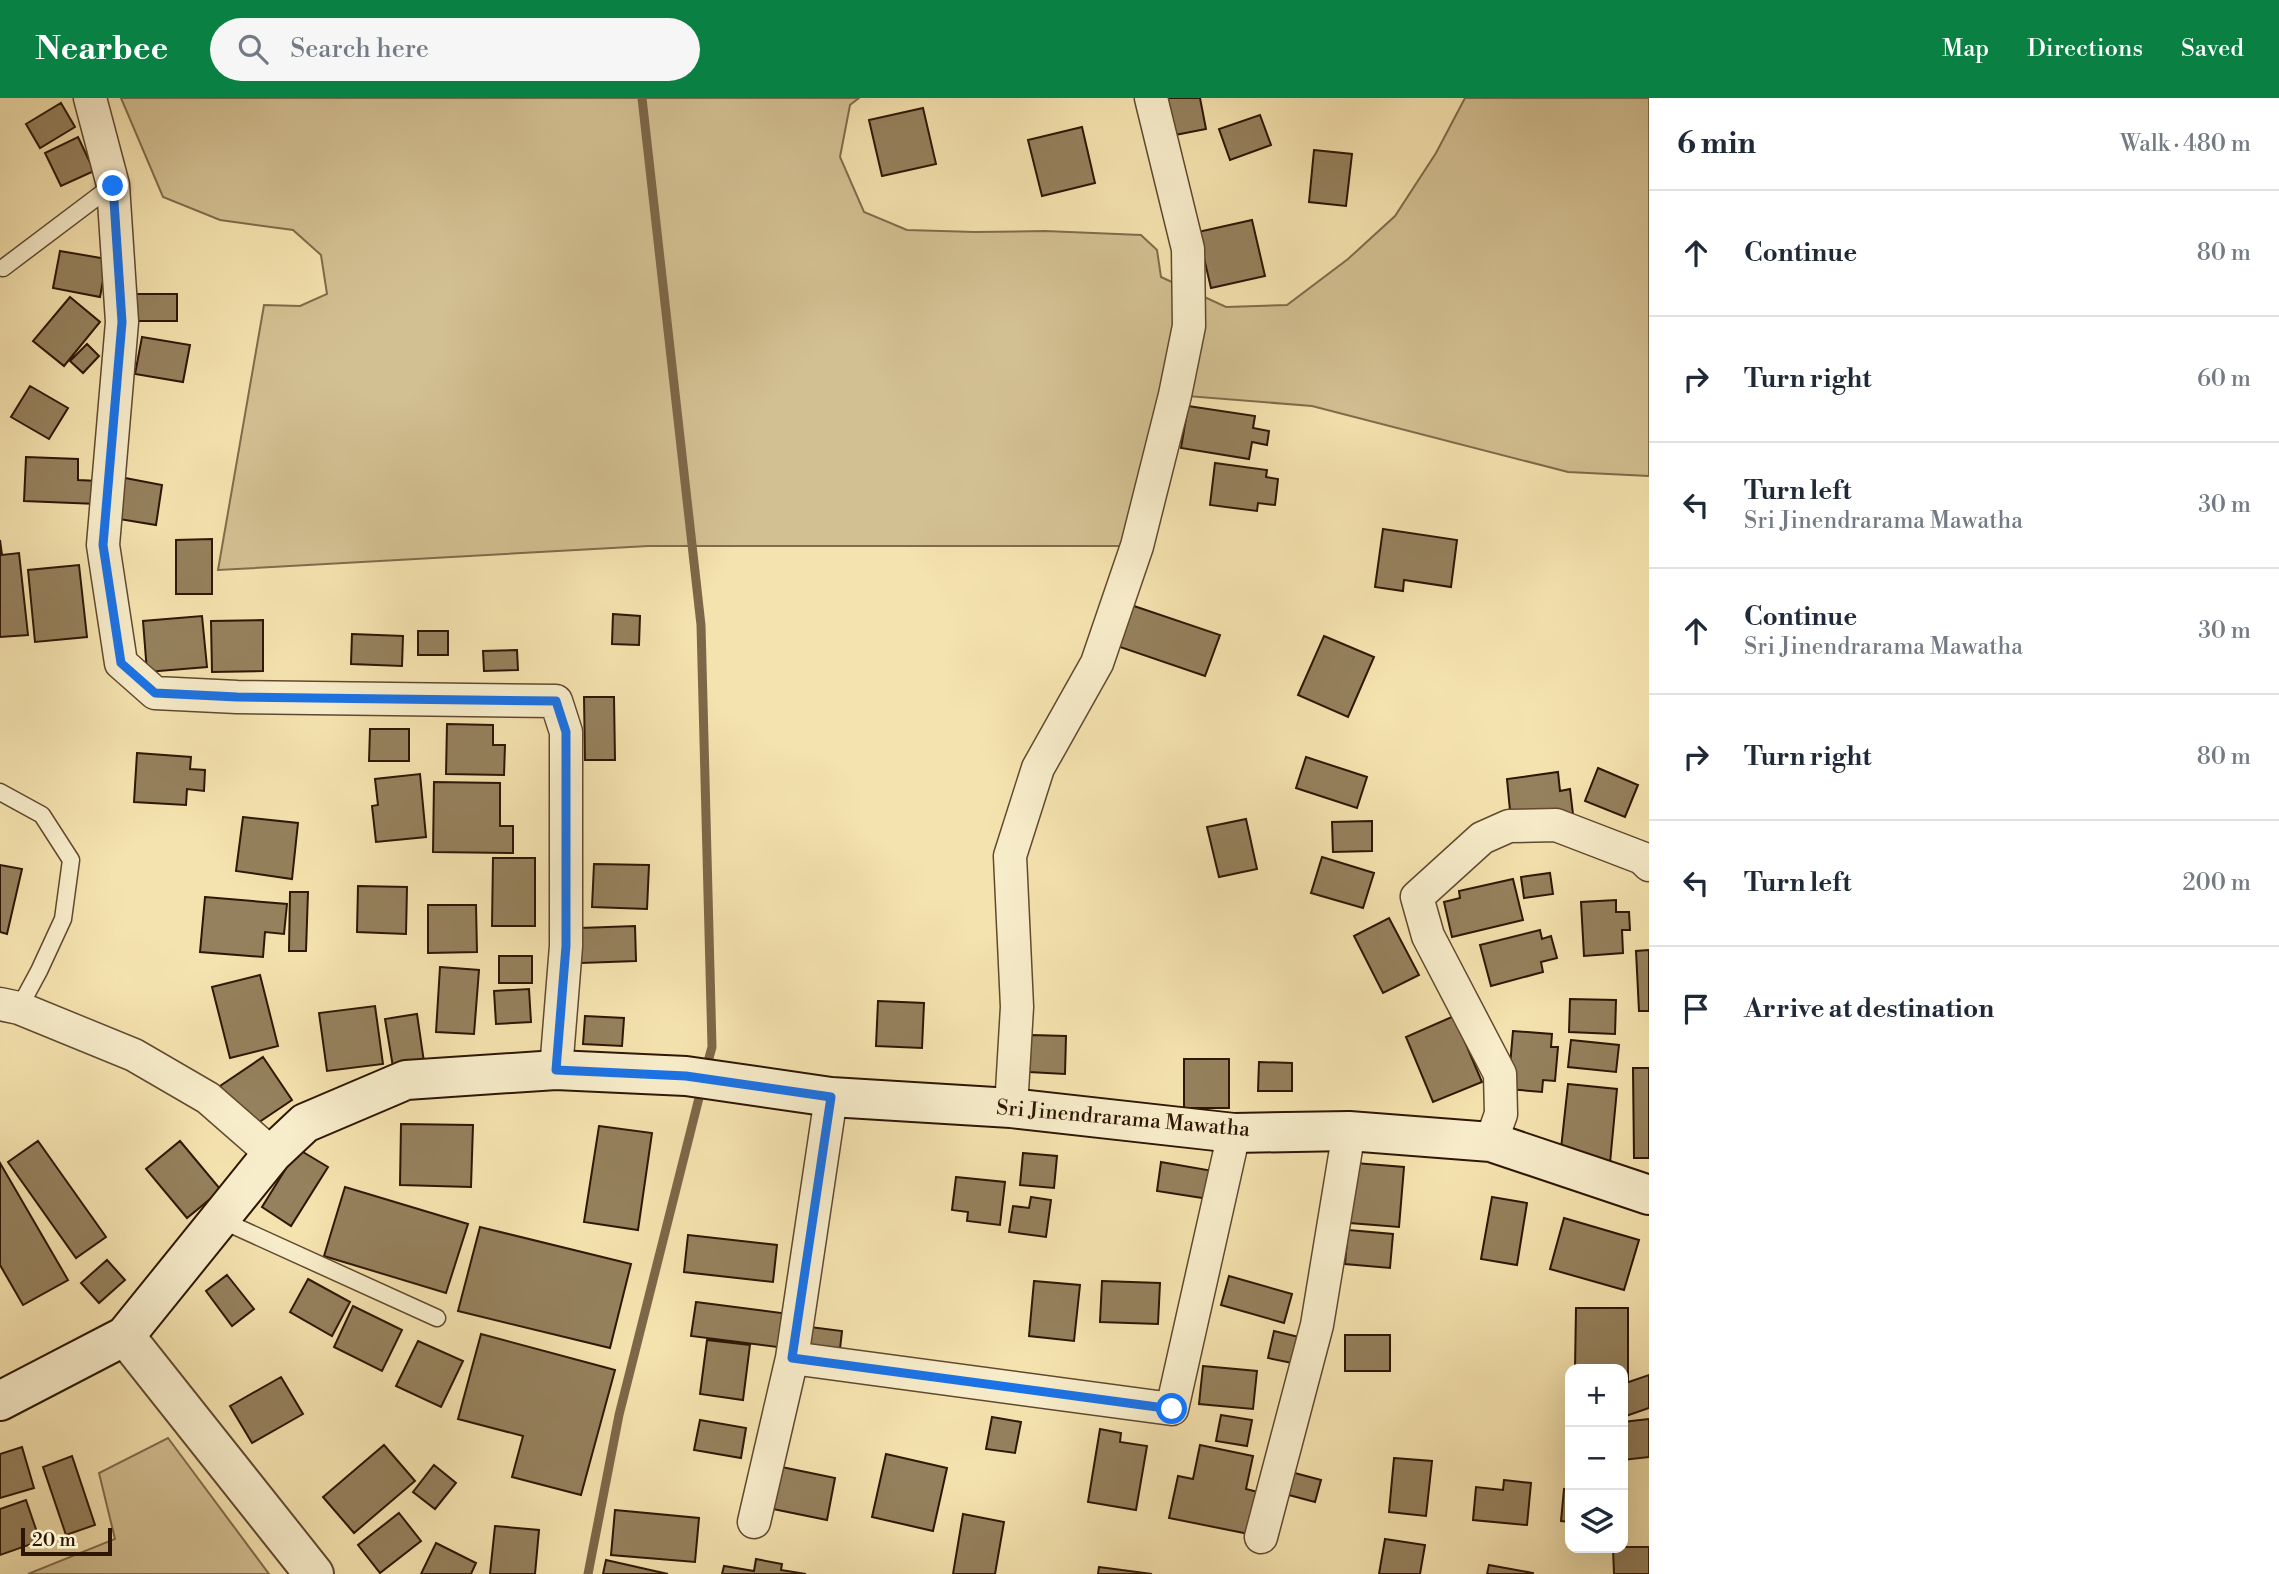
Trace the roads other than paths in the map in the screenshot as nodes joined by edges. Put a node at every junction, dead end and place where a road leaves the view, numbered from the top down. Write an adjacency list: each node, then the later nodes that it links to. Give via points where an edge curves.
1 (90, 98): 3 (street)
2 (1151, 98): 10 (street, via 1188,249 1189,326 1137,546 1097,663 1038,768 1010,856 1017,1007)
3 (113, 186): 4 (lane); 8 (street, via 122,322 103,545 121,663 155,693 556,701 566,732 566,946)
4 (3, 268)
5 (0, 792): 7 (lane, via 42,815 71,860 62,919 39,971)
6 (1649, 865): 13 (street, via 1642,858 1556,825 1509,826 1482,838 1417,897 1428,936 1500,1073 1501,1114)
7 (10, 1006): 14 (street, via 134,1055 208,1098)
8 (556, 1070): 9 (main road, Sri Jinendrarama Mawatha, via 700,1078); 14 (main road, Sri Jinendrarama Mawatha, via 406,1080 305,1122)
9 (831, 1097): 10 (main road, Sri Jinendrarama Mawatha); 19 (street)
10 (1011, 1108): 12 (main road, Sri Jinendrarama Mawatha)
11 (1349, 1131): 12 (main road, Sri Jinendrarama Mawatha); 13 (main road, Sri Jinendrarama Mawatha); 22 (street, via 1317,1325)
12 (1234, 1133): 19 (street, via 1172,1409)
13 (1490, 1142): 15 (main road, Sri Jinendrarama Mawatha)
14 (272, 1154): 16 (main road, Sri Jinendrarama Mawatha)
15 (1649, 1195)
16 (219, 1219): 17 (lane); 18 (main road, Sri Jinendrarama Mawatha)
17 (437, 1318)
18 (125, 1336): 20 (main road, Sri Jinendrarama Mawatha); 23 (main road)
19 (792, 1358): 21 (street)
20 (0, 1401)
21 (754, 1522)
22 (1261, 1537)
23 (314, 1574)

